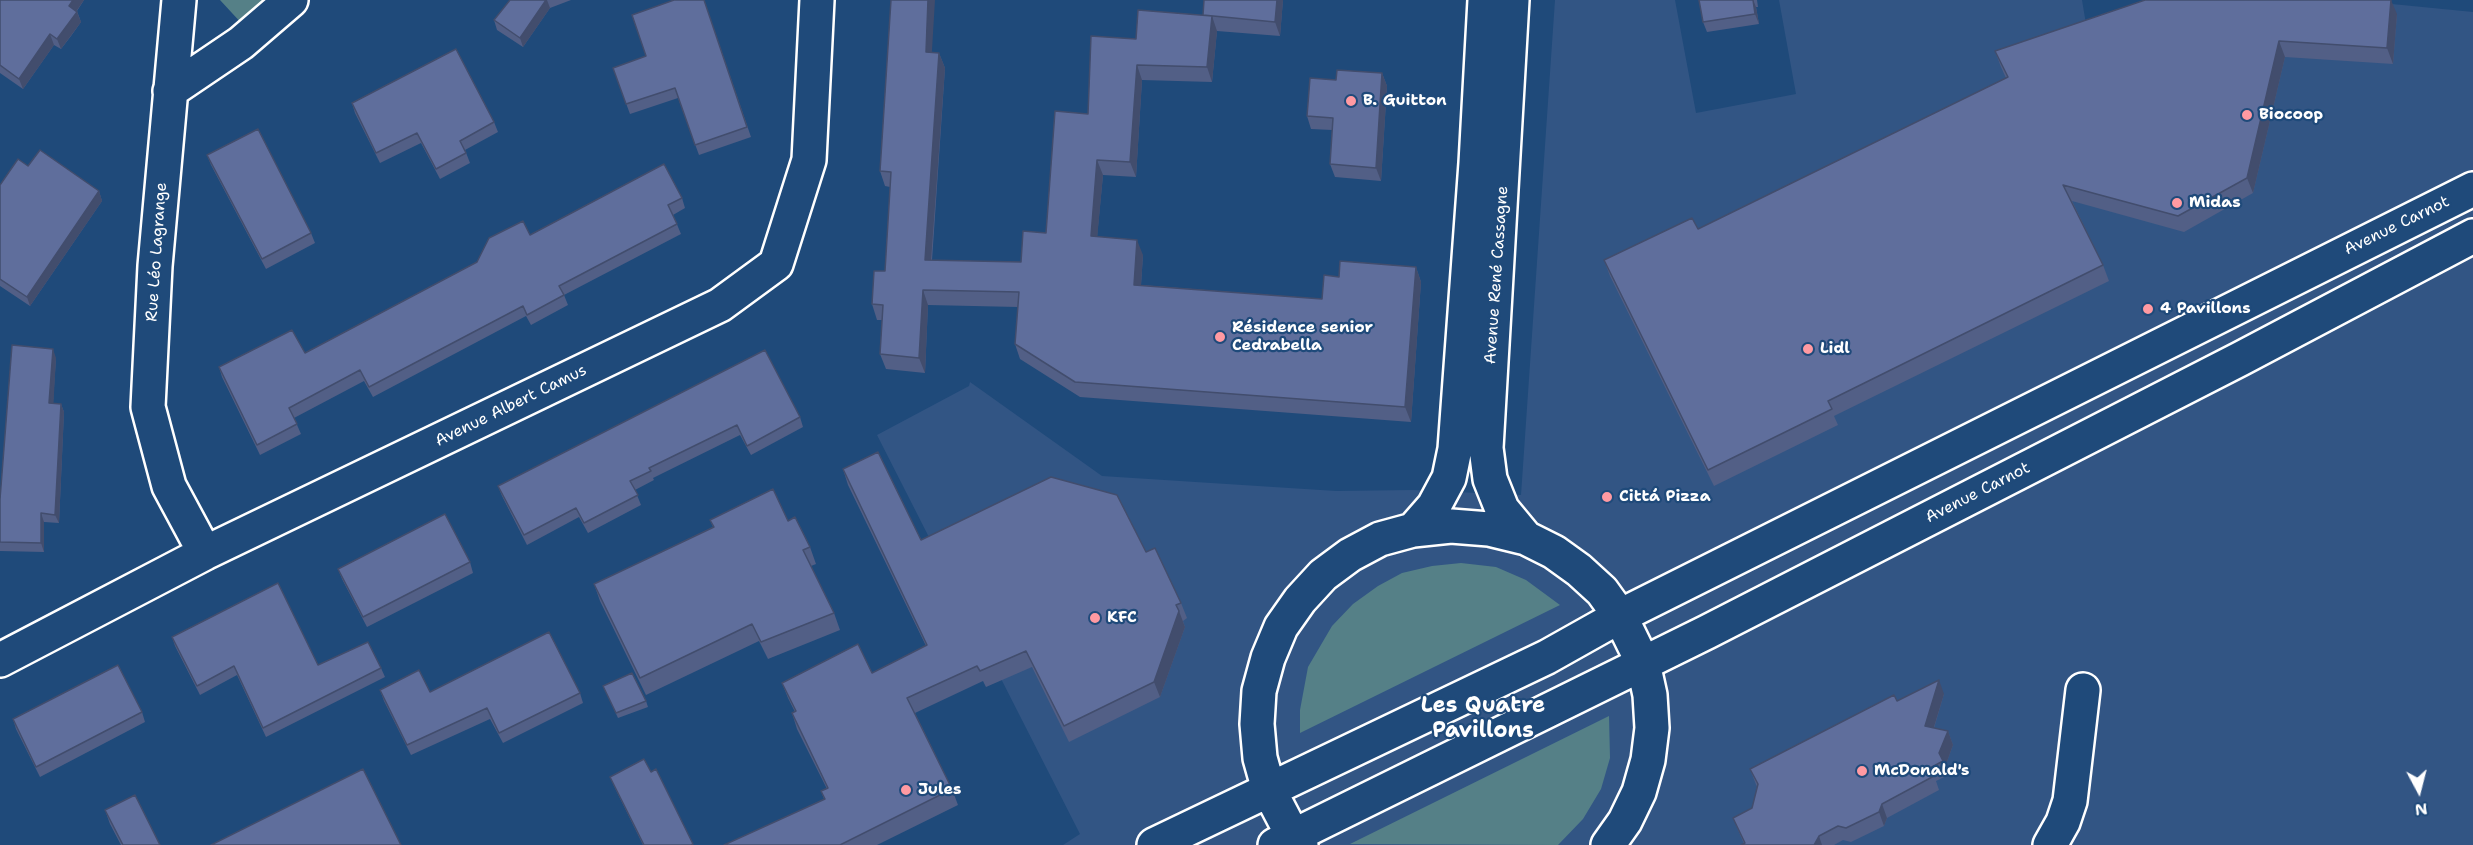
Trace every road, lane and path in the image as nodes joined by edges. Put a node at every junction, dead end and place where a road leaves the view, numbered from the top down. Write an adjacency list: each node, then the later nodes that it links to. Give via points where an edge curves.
1 (179, 0): 6 (main road, Rue Léo Lagrange)
2 (291, 0): 6 (main road, via 241,43)
3 (817, 0): 11 (main road, Avenue Albert Camus, via 809,160 776,264 720,306)
4 (1485, 0): 9 (main road, Avenue René Cassagne, via 1455,449 1449,478 1434,506)
5 (1512, 0): 10 (main road, Avenue René Cassagne, via 1486,448 1490,479 1502,509)
6 (170, 92): 11 (main road, Rue Léo Lagrange, via 148,406 169,486)
7 (2473, 189): 12 (main road, Avenue Carnot)
8 (2473, 236): 14 (main road, Avenue Carnot)
9 (1413, 530): 10 (main road, via 1489,528); 16 (main road, via 1380,539 1350,555 1323,575 1281,627 1259,691 1260,758)
10 (1526, 538): 12 (main road, via 1579,570 1602,591)
11 (205, 553): 13 (main road, Avenue Albert Camus)
12 (1620, 616): 14 (main road); 16 (main road, Avenue Carnot, via 1547,657)
13 (0, 660)
14 (1643, 663): 17 (main road, Avenue Carnot); 19 (main road, via 1652,728 1648,760 1639,792)
15 (2083, 690): 20 (main road, via 2070,801)
16 (1269, 790): 17 (main road); 18 (main road, Avenue Carnot)
17 (1290, 842)
18 (1154, 845)
19 (1608, 845)
20 (2050, 845)

